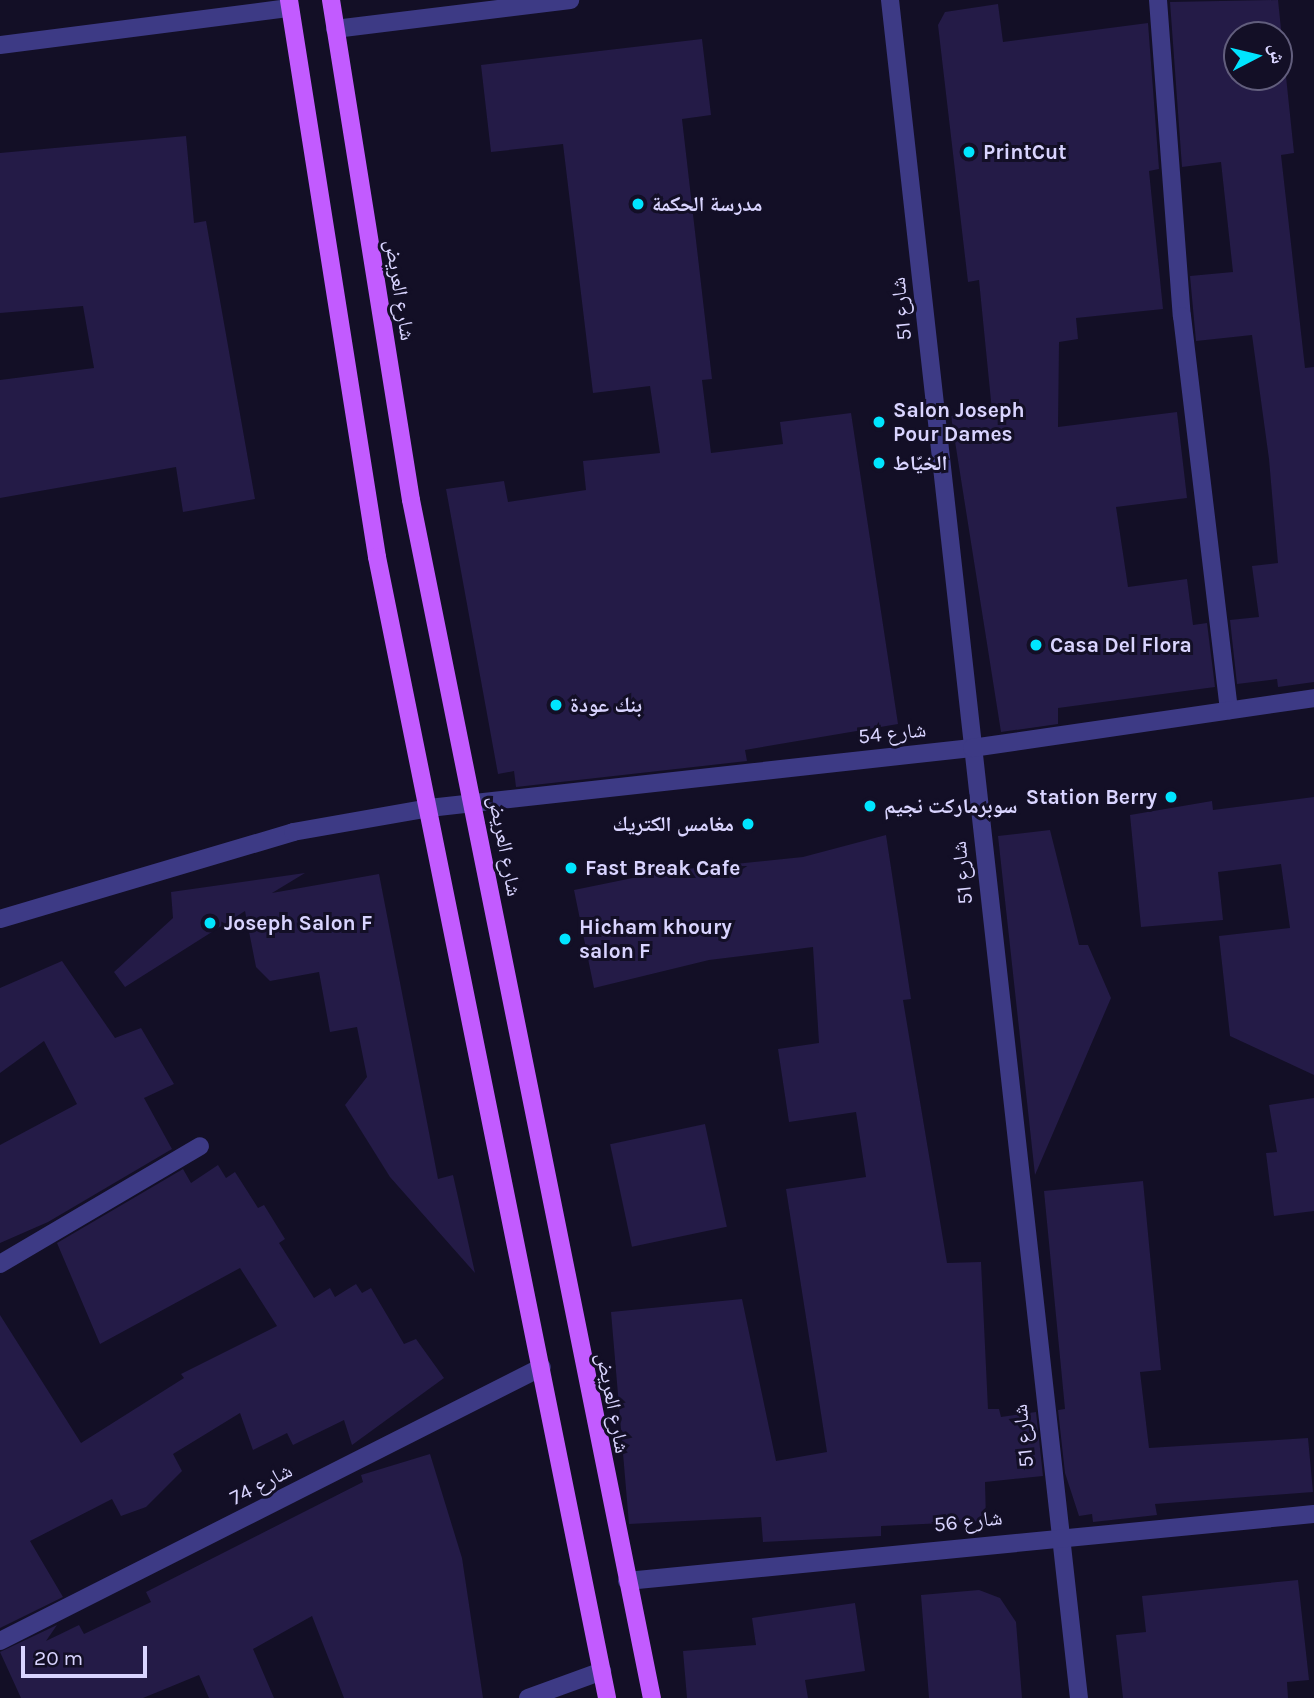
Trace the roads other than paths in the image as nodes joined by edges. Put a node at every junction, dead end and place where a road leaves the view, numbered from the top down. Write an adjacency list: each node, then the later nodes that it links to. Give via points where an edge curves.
1 (331, 0): 6 (main road, شارع العريض)
2 (570, 0): 6 (street)
3 (890, 0): 10 (street, شارع 51)
4 (1158, 0): 9 (street, via 1182,316)
5 (289, 4): 7 (street); 12 (main road, via 364,482)
6 (335, 29): 11 (main road, شارع العريض, via 411,500)
7 (0, 45)
8 (1314, 698): 9 (street, شارع 54)
9 (1229, 710): 10 (street, شارع 54)
10 (972, 748): 11 (street, شارع 54); 18 (street, شارع 51)
11 (474, 802): 12 (street, شارع 54); 19 (main road, شارع العريض)
12 (429, 808): 13 (street, شارع 54, via 293,832); 16 (main road)
13 (0, 919)
14 (200, 1146): 15 (street)
15 (0, 1264)
16 (542, 1367): 20 (street, شارع 74); 21 (main road)
17 (1314, 1514): 18 (street, شارع 56)
18 (1057, 1535): 19 (street, شارع 56); 25 (street, شارع 51)
19 (626, 1581): 24 (main road, شارع العريض)
20 (0, 1641)
21 (602, 1671): 22 (street); 23 (main road)
22 (528, 1698)
23 (607, 1698)
24 (652, 1698)
25 (1079, 1698)

